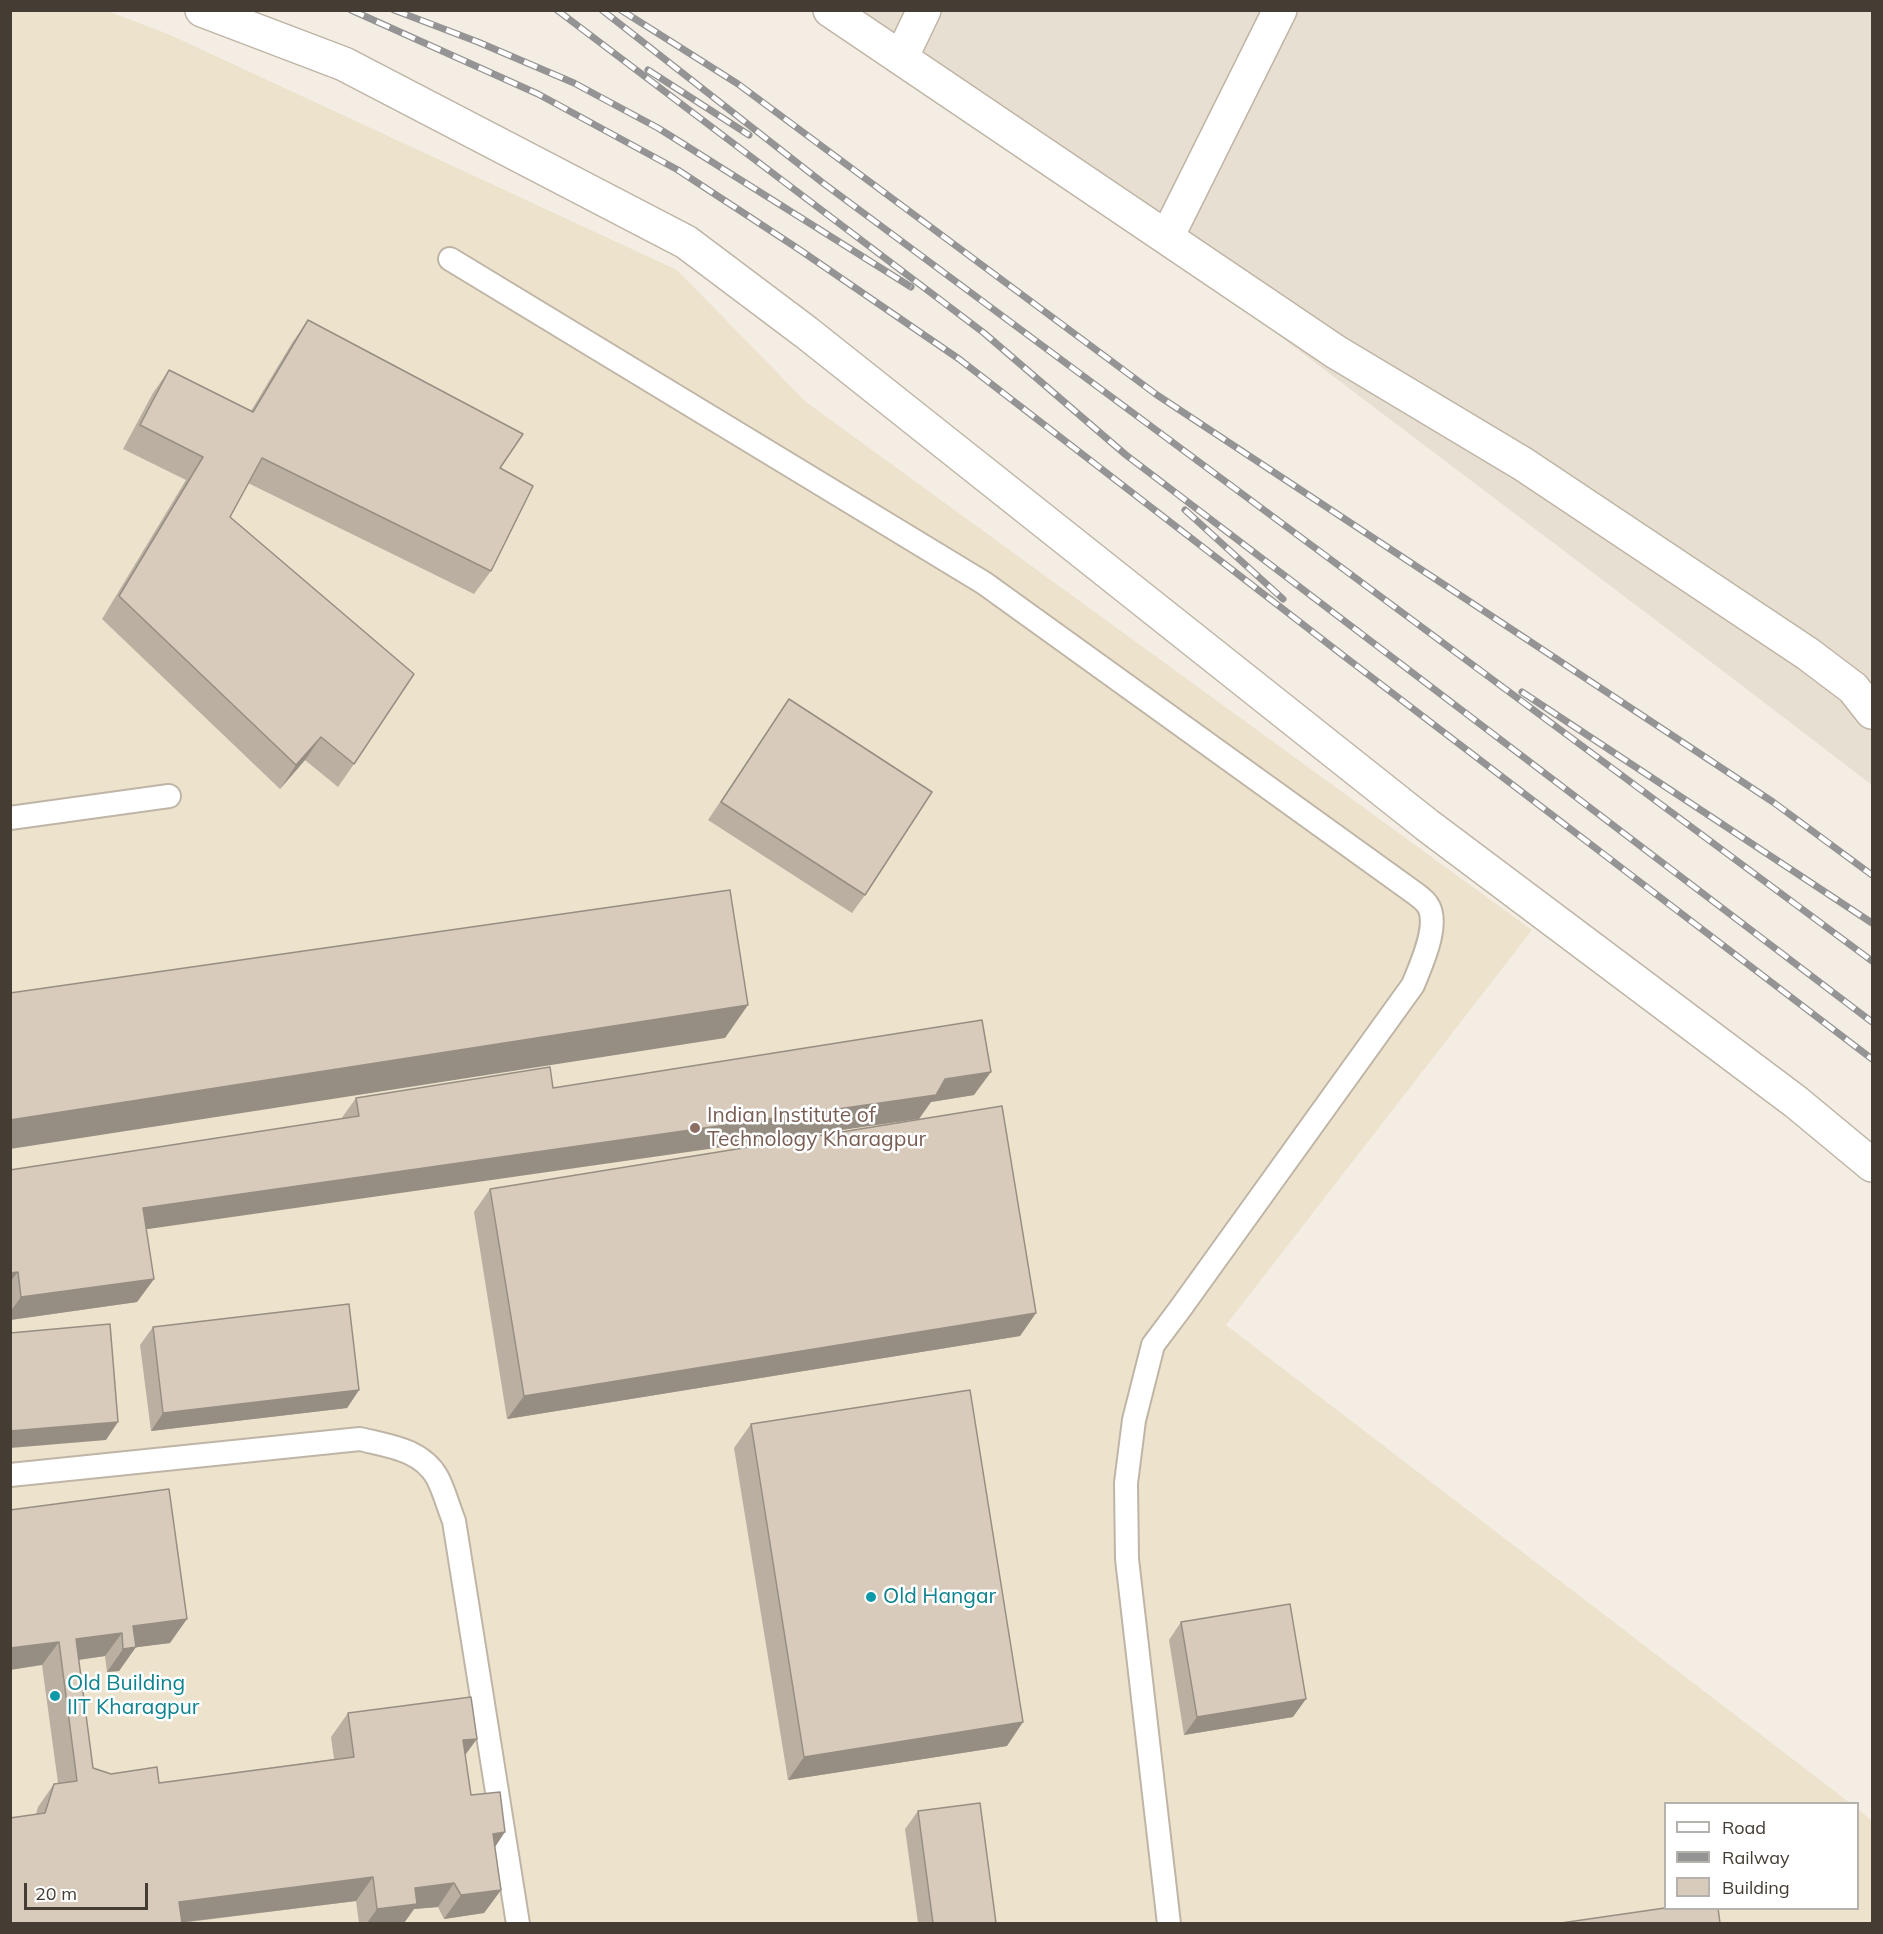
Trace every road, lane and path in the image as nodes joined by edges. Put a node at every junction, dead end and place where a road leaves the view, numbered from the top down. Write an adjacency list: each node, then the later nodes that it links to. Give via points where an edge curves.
1 (202, 10): 11 (street, via 344,64 686,242 807,333 1427,825 1796,1102)
2 (830, 10): 5 (street)
3 (924, 10): 5 (street)
4 (1280, 10): 6 (street)
5 (901, 58): 6 (street)
6 (1167, 237): 8 (street, via 1336,352 1523,464 1808,654 1853,688)
7 (450, 259): 14 (lane, via 984,583 1428,904 1432,921 1428,948 1413,985 1153,1345 1134,1420 1126,1483 1128,1559)
8 (1872, 712)
9 (170, 796): 10 (lane)
10 (10, 818)
11 (1872, 1165)
12 (10, 1475): 13 (lane, via 360,1439 404,1449 422,1459 436,1476 454,1521)
13 (518, 1923)
14 (1169, 1923)

